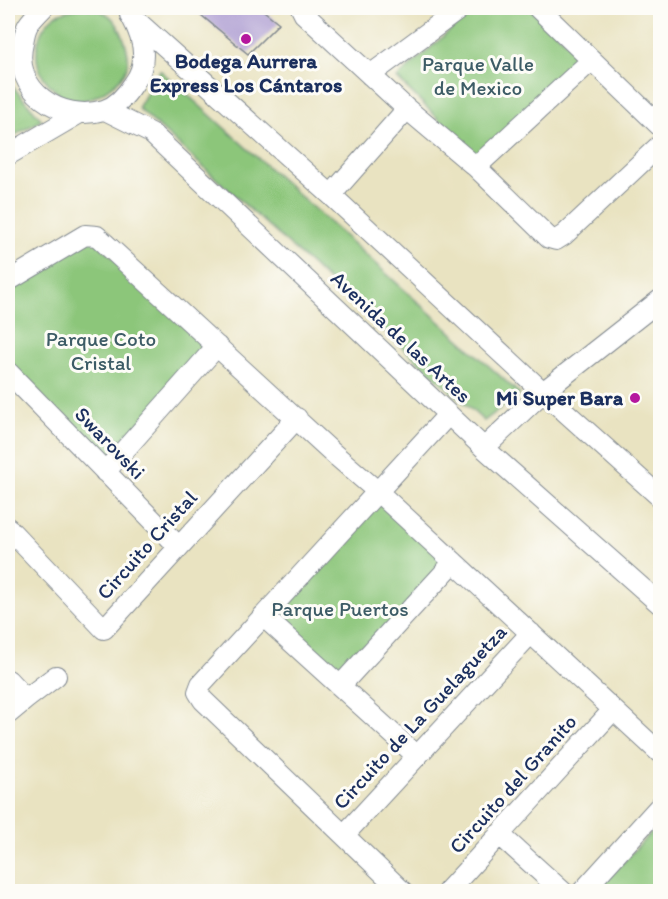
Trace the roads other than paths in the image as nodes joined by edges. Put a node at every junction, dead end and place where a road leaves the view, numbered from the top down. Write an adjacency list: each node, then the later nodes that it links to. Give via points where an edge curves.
1 (19, 8): 7 (street)
2 (43, 8): 7 (street)
3 (301, 8): 10 (street)
4 (461, 8): 10 (street)
5 (538, 8): 9 (street)
6 (126, 11): 12 (street, via 141,34 143,57 137,79 124,97); 18 (street)
7 (27, 26): 8 (street)
8 (14, 55): 13 (street, via 37,95 56,109)
9 (592, 60): 14 (street); 17 (street)
10 (370, 75): 11 (street)
11 (407, 109): 17 (street); 18 (street)
12 (105, 110): 13 (street); 24 (street, Avenida de las Artes, via 151,133)
13 (78, 114): 16 (street)
14 (660, 126)
15 (660, 145): 17 (street, via 556,240 549,238)
16 (8, 155)
17 (476, 167)
18 (331, 195): 23 (street)
19 (8, 281): 21 (street, via 85,235 97,236)
20 (660, 300): 23 (street)
21 (217, 346): 25 (street); 27 (street)
22 (8, 372): 27 (street, Swarovski)
23 (543, 392): 26 (street); 29 (street)
24 (448, 415): 26 (street, Avenida de las Artes); 28 (street, Circuito de La Guelaguetza)
25 (297, 418): 28 (street, Circuito de La Guelaguetza); 31 (street, Circuito Cristal)
26 (484, 448): 33 (street, Avenida de las Artes)
27 (105, 472): 31 (street, Swarovski)
28 (377, 491): 32 (street, Circuito de La Guelaguetza); 34 (street, Circuito de La Guelaguetza)
29 (660, 497)
30 (8, 528): 31 (street, Circuito Cristal, via 104,629)
31 (178, 546)
32 (454, 562): 35 (street, Circuito de La Guelaguetza); 38 (street)
33 (660, 604)
34 (263, 616): 38 (street); 46 (street, Circuito de La Guelaguetza, via 198,692)
35 (531, 633): 40 (street, Circuito de La Guelaguetza); 43 (street, Circuito de La Guelaguetza)
36 (56, 676): 39 (street)
37 (8, 680): 39 (street)
38 (340, 686): 43 (street)
39 (26, 699): 41 (street)
40 (613, 710): 42 (street); 45 (street, Circuito del Granito)
41 (8, 714)
42 (660, 753)
43 (417, 756): 46 (street, Circuito de La Guelaguetza)
44 (660, 806): 50 (street)
45 (499, 834): 48 (street, Circuito del Granito); 49 (street)
46 (344, 835): 47 (street, Circuito de La Guelaguetza)
47 (403, 891)
48 (447, 891)
49 (563, 891)
50 (582, 891)

